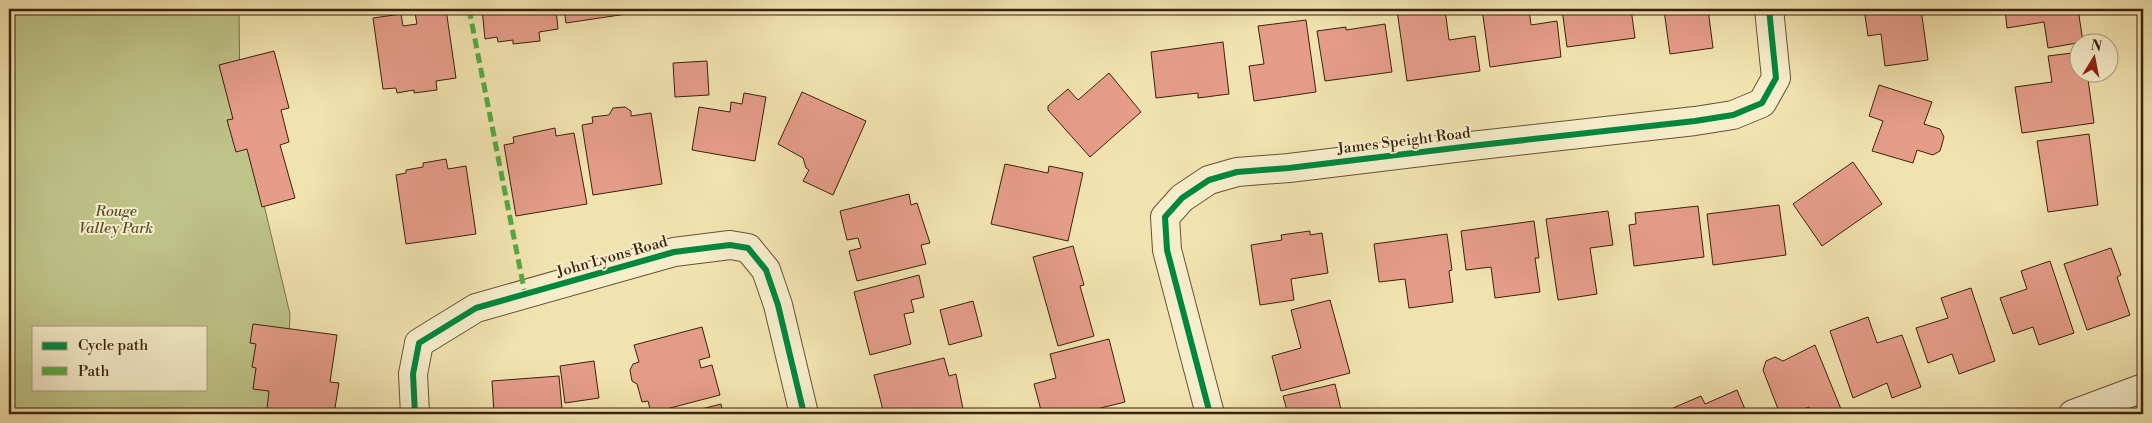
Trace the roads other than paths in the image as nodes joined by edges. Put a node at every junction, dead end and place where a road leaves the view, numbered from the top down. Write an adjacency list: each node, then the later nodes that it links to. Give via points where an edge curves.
1 (1770, 9): 5 (street, James Speight Road, via 1776,78 1762,103 1733,115 1238,172 1209,180 1182,198 1165,217 1167,250)
2 (2143, 388): 6 (street)
3 (415, 414): 4 (street, John Lyons Road, via 412,374 419,343 476,308 674,252 730,245 748,248 766,270 778,305)
4 (804, 414)
5 (1210, 414)
6 (2073, 414)

